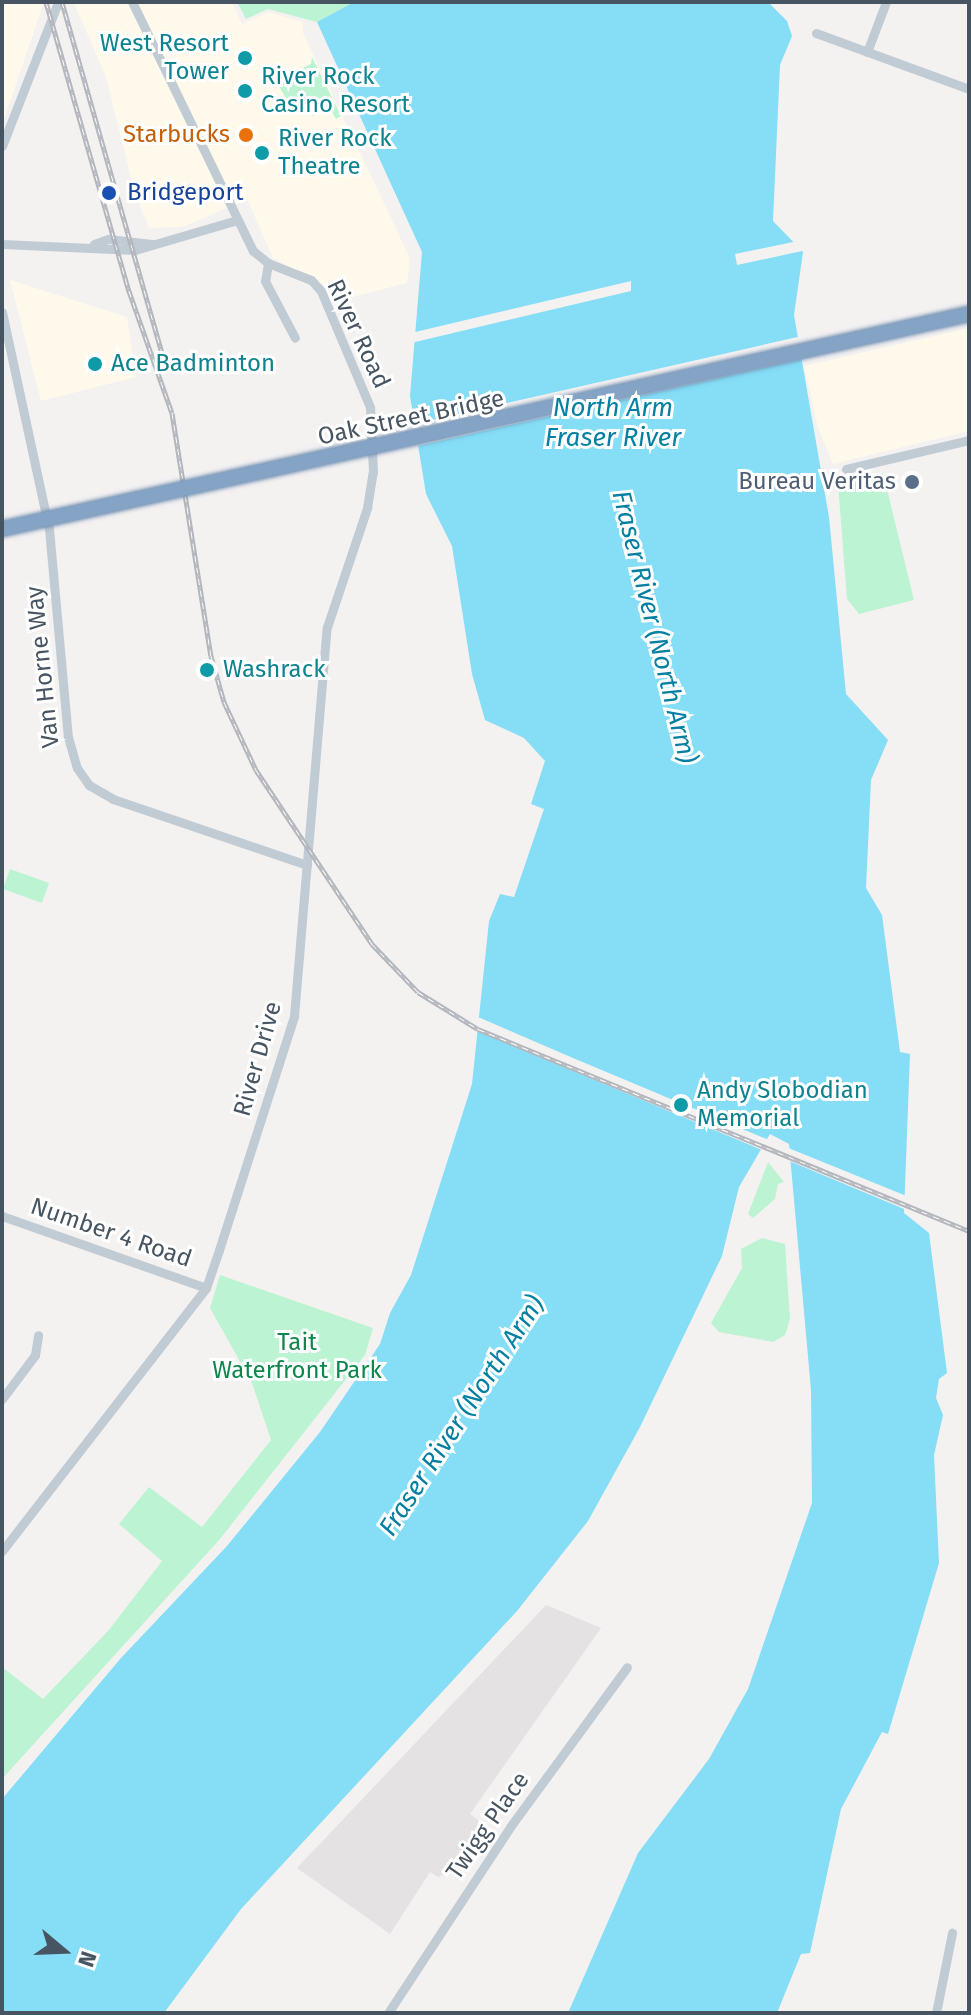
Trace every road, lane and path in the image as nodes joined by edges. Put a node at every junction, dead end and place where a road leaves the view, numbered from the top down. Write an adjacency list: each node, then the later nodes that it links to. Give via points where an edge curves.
1 (58, 2): 7 (street)
2 (132, 2): 8 (street, River Road)
3 (886, 2): 5 (street)
4 (816, 33): 5 (street)
5 (867, 52): 6 (street)
6 (969, 89)
7 (2, 146)
8 (237, 220): 9 (street, via 124,251 94,244); 10 (street, River Road, via 253,251)
9 (2, 244)
10 (268, 263): 14 (street, via 265,281); 16 (street, River Road, via 311,280 321,291 367,396)
11 (969, 306): 18 (highway, Oak Street Bridge)
12 (2, 312): 20 (street, Van Horne Way, via 49,529 68,737 77,768 89,785 113,799)
13 (969, 314): 19 (highway, Oak Street Bridge, bridge)
14 (295, 338)
15 (969, 440): 17 (street)
16 (373, 460): 20 (street, River Drive, via 367,508 327,627)
17 (846, 469)
18 (2, 521)
19 (2, 529)
20 (307, 865): 22 (street, River Drive, via 294,1016)
21 (2, 1216): 22 (street, Number 4 Road)
22 (206, 1288): 25 (street, River Drive)
23 (38, 1335): 24 (street, via 35,1355)
24 (2, 1399)
25 (2, 1551)
26 (627, 1667): 28 (street, Twigg Place, via 510,1827)
27 (952, 1933): 29 (street)
28 (388, 2013)
29 (936, 2013)

